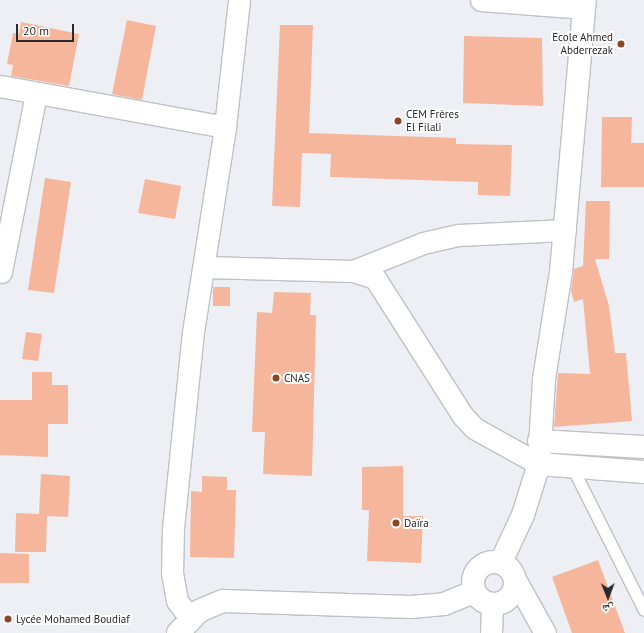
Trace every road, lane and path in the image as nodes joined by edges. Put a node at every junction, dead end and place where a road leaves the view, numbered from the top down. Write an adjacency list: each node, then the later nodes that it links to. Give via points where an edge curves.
1 (239, 0): 6 (street)
2 (481, 0): 3 (street)
3 (584, 4): 7 (main road)
4 (0, 86): 5 (street)
5 (36, 93): 6 (street); 10 (street)
6 (224, 127): 8 (street)
7 (565, 230): 9 (street, via 495,230 459,235 423,243); 11 (main road, via 544,379)
8 (204, 267): 9 (street); 22 (street, via 193,332 173,528 172,574)
9 (354, 271): 12 (street, via 370,275 381,283 463,416 474,428)
10 (1, 272)
11 (539, 441): 12 (street); 13 (main road); 14 (main road)
12 (499, 443): 14 (street)
13 (644, 447)
14 (539, 464): 15 (main road); 17 (main road, via 523,515)
15 (571, 464): 16 (main road); 21 (lane)
16 (644, 472)
17 (501, 562): 18 (main road); 19 (main road, via 488,562 476,571)
18 (515, 579): 20 (main road, via 508,599); 24 (street)
19 (474, 592): 20 (main road); 22 (main road, via 444,604 411,607 223,601)
20 (492, 604): 23 (street)
21 (644, 610)
22 (184, 625)
23 (491, 633)
24 (545, 633)

